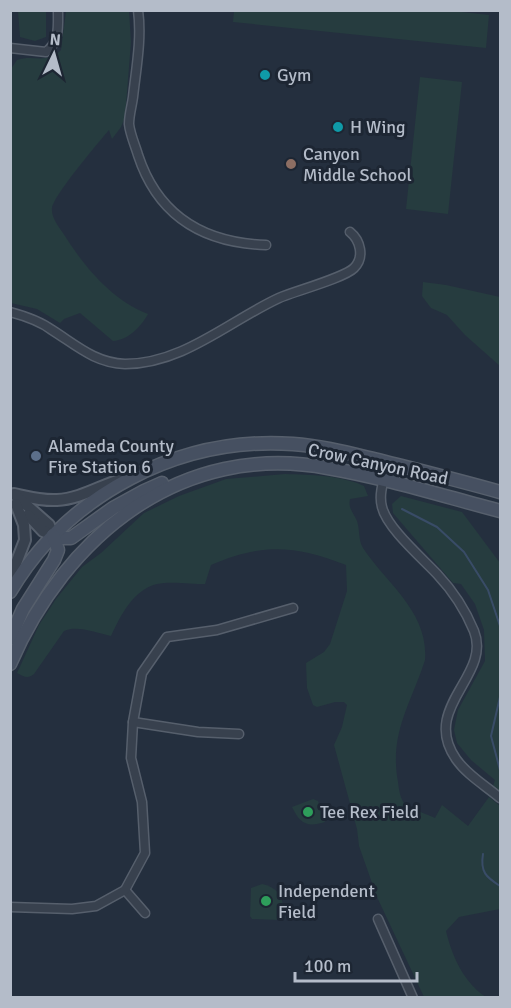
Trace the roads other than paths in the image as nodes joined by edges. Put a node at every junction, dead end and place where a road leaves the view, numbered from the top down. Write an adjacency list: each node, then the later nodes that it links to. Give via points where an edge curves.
1 (58, 10): 3 (street, via 54,46 46,52)
2 (138, 10): 5 (street, via 139,42 129,124 151,185 166,206 198,230 236,243)
3 (10, 48)
4 (350, 232): 6 (street, via 359,241 360,249 354,268 278,298 204,340 157,360 126,364 105,361 44,324)
5 (266, 245)
6 (10, 312)
7 (388, 463): 8 (main road, Crow Canyon Road, via 332,449 269,443 199,452); 10 (street); 11 (main road, Crow Canyon Road)
8 (132, 477): 12 (street, via 58,500); 14 (main road, Crow Canyon Road, via 94,500)
9 (191, 478): 10 (main road, Crow Canyon Road, via 235,466 281,464 327,468); 14 (main road, via 172,479 144,491 71,538); 19 (main road, Crow Canyon Road, via 138,505 81,553 46,597)
10 (384, 481): 13 (main road, Crow Canyon Road); 22 (street, via 382,510 457,598 475,633 476,655 450,704 447,734 457,760)
11 (501, 492)
12 (13, 497): 14 (street, via 49,525); 15 (street, via 24,525 25,540)
13 (501, 511)
14 (53, 535): 16 (main road, Crow Canyon Road); 18 (main road, via 58,550 54,560 23,609)
15 (10, 579)
16 (10, 592)
17 (293, 608): 20 (street, via 217,630 167,638 142,674)
18 (10, 639)
19 (10, 664)
20 (133, 722): 21 (street); 23 (street, via 131,758 142,802 145,853)
21 (239, 734)
22 (501, 798)
23 (125, 890): 24 (street, via 96,906); 25 (street)
24 (10, 907)
25 (145, 913)
26 (378, 919): 27 (street)
27 (413, 998)

